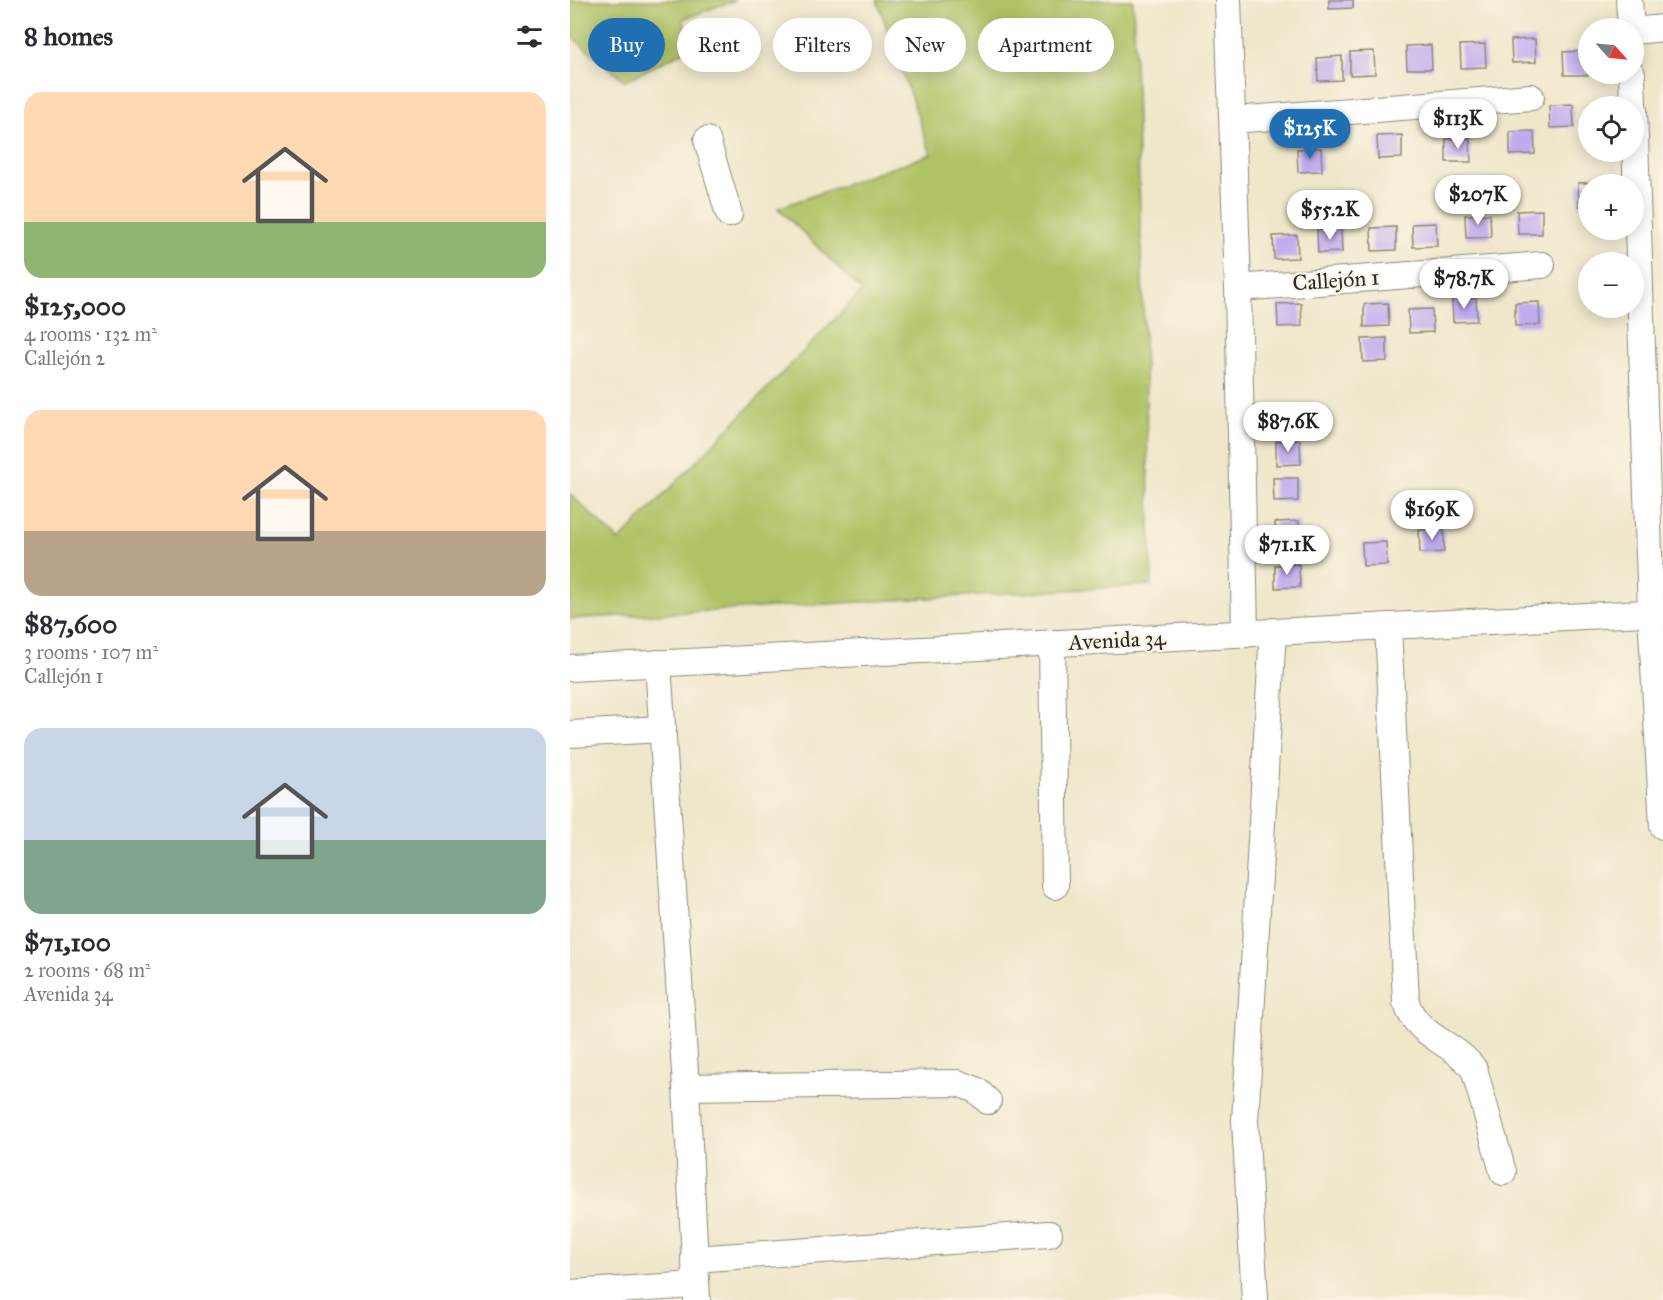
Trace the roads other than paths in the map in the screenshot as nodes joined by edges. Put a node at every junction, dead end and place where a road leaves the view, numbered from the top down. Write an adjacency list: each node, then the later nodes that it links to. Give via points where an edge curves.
1 (1228, 0): 7 (street)
2 (1629, 0): 3 (street)
3 (1631, 18)
4 (1663, 28): 5 (street)
5 (1644, 29)
6 (1531, 97): 7 (street)
7 (1234, 120): 12 (street)
8 (707, 140): 10 (street)
9 (1636, 162): 13 (street)
10 (729, 214)
11 (1542, 265): 12 (street, Callejón 1)
12 (1238, 288): 16 (street)
13 (1657, 612): 14 (street, Avenida 34); 22 (street)
14 (1388, 626): 15 (street, Avenida 34); 26 (street, via 1406,1002 1411,1018 1422,1030 1463,1055 1474,1069)
15 (1273, 631): 16 (street, Avenida 34); 31 (street, via 1245,1121)
16 (1245, 634): 17 (street, Avenida 34)
17 (1052, 643): 18 (street, Avenida 34); 23 (street)
18 (658, 663): 19 (street, Avenida 34); 20 (street)
19 (570, 668)
20 (663, 729): 21 (street); 24 (street)
21 (570, 734)
22 (1663, 826)
23 (1055, 886)
24 (686, 1087): 25 (street, via 958,1083 976,1090); 28 (street)
25 (988, 1101)
26 (1503, 1172)
27 (1050, 1234): 28 (street)
28 (694, 1259): 30 (street)
29 (570, 1293): 30 (street)
30 (697, 1293)
31 (1255, 1300)

